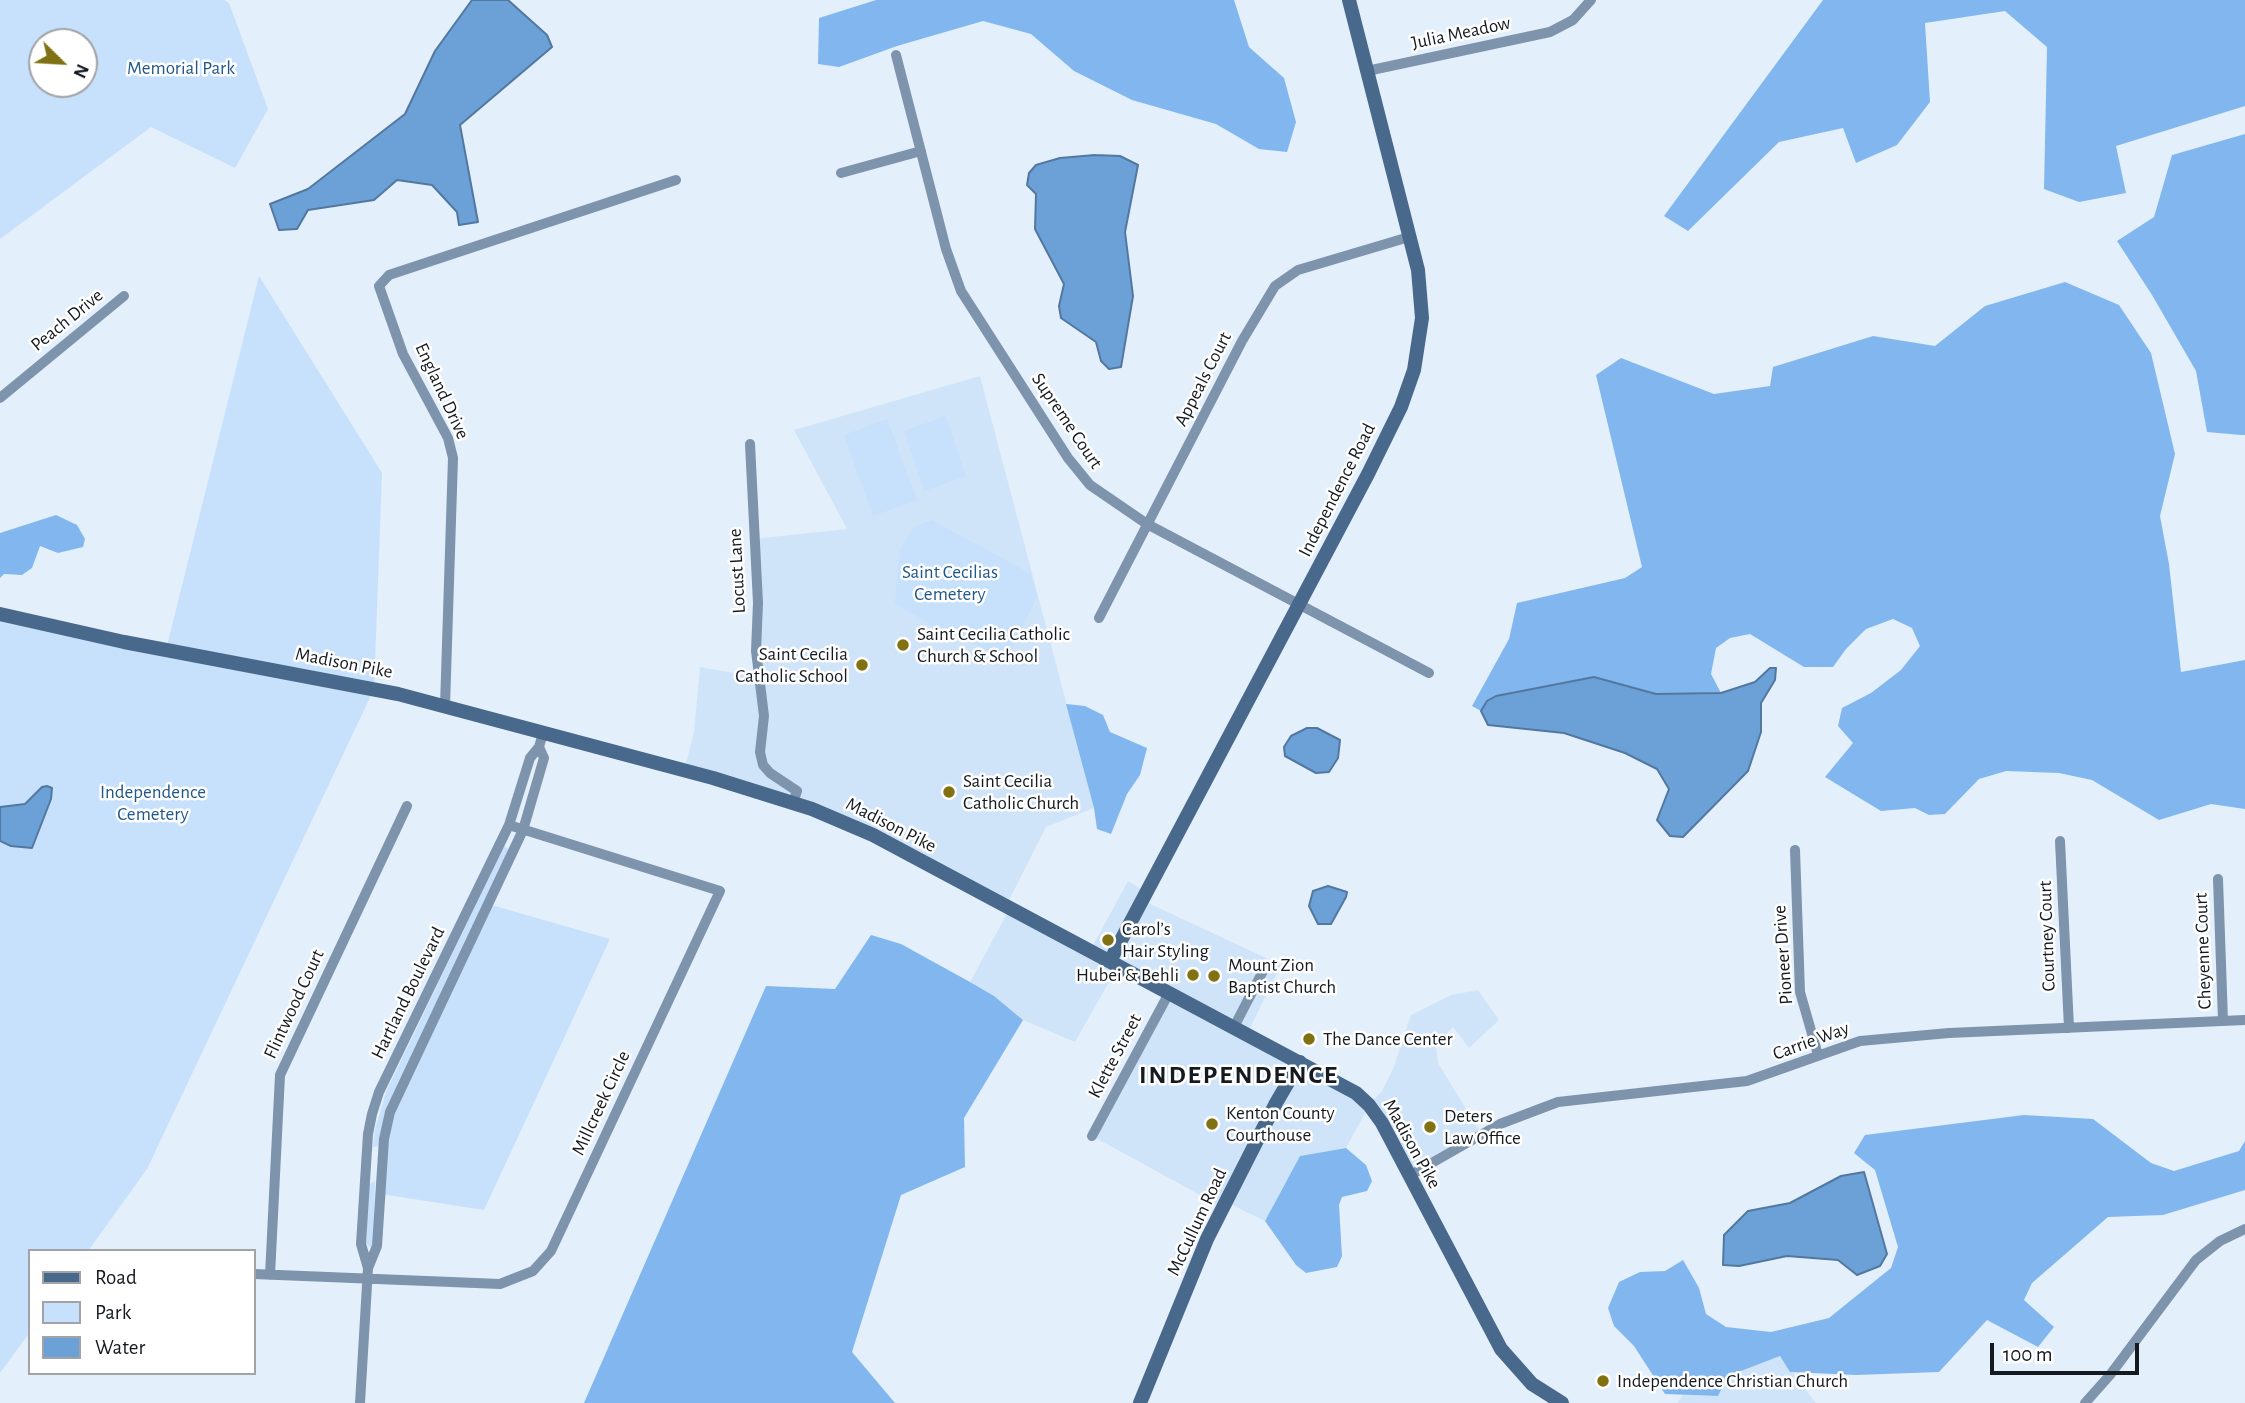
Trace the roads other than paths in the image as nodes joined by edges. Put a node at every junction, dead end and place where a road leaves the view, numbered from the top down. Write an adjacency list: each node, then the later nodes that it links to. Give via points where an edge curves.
1 (1349, 0): 4 (main road, Independence Road)
2 (1591, 0): 4 (street, Julia Meadow, via 1573,20 1550,32)
3 (897, 55): 5 (street, Supreme Court)
4 (1367, 71): 8 (main road, Independence Road)
5 (921, 151): 6 (street); 12 (street, Supreme Court, via 961,291 1068,458 1106,499)
6 (841, 173)
7 (676, 180): 17 (street, England Drive, via 422,263 382,280 379,286 403,354 453,458)
8 (1409, 237): 12 (street, Appeals Court, via 1298,270 1275,286); 13 (main road, Independence Road, via 1418,270 1422,317 1414,370 1401,407)
9 (124, 296): 10 (street, Peach Drive)
10 (0, 398)
11 (750, 444): 19 (street, Locust Lane, via 756,651 764,716 760,752 770,773 797,791)
12 (1147, 524): 13 (street, Supreme Court); 15 (street, Appeals Court)
13 (1300, 604): 16 (street, Supreme Court); 26 (main road, Independence Road)
14 (0, 614): 17 (main road, Madison Pike)
15 (1099, 618)
16 (1429, 673)
17 (445, 706): 18 (main road, Madison Pike)
18 (541, 740): 19 (main road, Madison Pike); 21 (street, Hartland Boulevard, via 530,758); 22 (street, Hartland Boulevard, via 544,758)
19 (793, 803): 26 (main road, Madison Pike, via 873,835)
20 (407, 806): 40 (street, Flintwood Court, via 280,1076)
21 (509, 825): 22 (street, Millcreek Circle); 38 (street, Hartland Boulevard, via 372,1114 361,1244)
22 (523, 830): 38 (street, Hartland Boulevard, via 390,1112 377,1245); 38 (street, Millcreek Circle, via 720,891 543,1262 500,1284)
23 (2060, 841): 32 (street, Courtney Court)
24 (1795, 850): 33 (street, Pioneer Drive, via 1800,992)
25 (2218, 879): 30 (street, Cheyenne Court)
26 (1110, 961): 28 (main road, Madison Pike)
27 (1263, 971): 31 (street)
28 (1169, 993): 31 (main road, Madison Pike); 35 (street, Klette Street)
29 (2245, 1020): 30 (street, Carrie Way)
30 (2223, 1021): 32 (street, Carrie Way)
31 (1234, 1027): 34 (main road, Madison Pike)
32 (2069, 1028): 33 (street, Carrie Way, via 1885,1037)
33 (1818, 1055): 36 (street, Carrie Way, via 1747,1081 1558,1102 1500,1125)
34 (1300, 1062): 36 (main road, Madison Pike, via 1341,1083 1369,1105); 42 (main road, McCullum Road, via 1207,1239)
35 (1092, 1136)
36 (1409, 1176): 43 (main road, Madison Pike, via 1501,1349 1532,1384)
37 (2245, 1229): 44 (street, via 2196,1260)
38 (368, 1273): 40 (street, Millcreek Circle); 41 (street, Hartland Boulevard)
39 (256, 1274): 40 (street, Millcreek Circle)
40 (270, 1275)
41 (360, 1403)
42 (1140, 1403)
43 (1562, 1403)
44 (2085, 1403)

